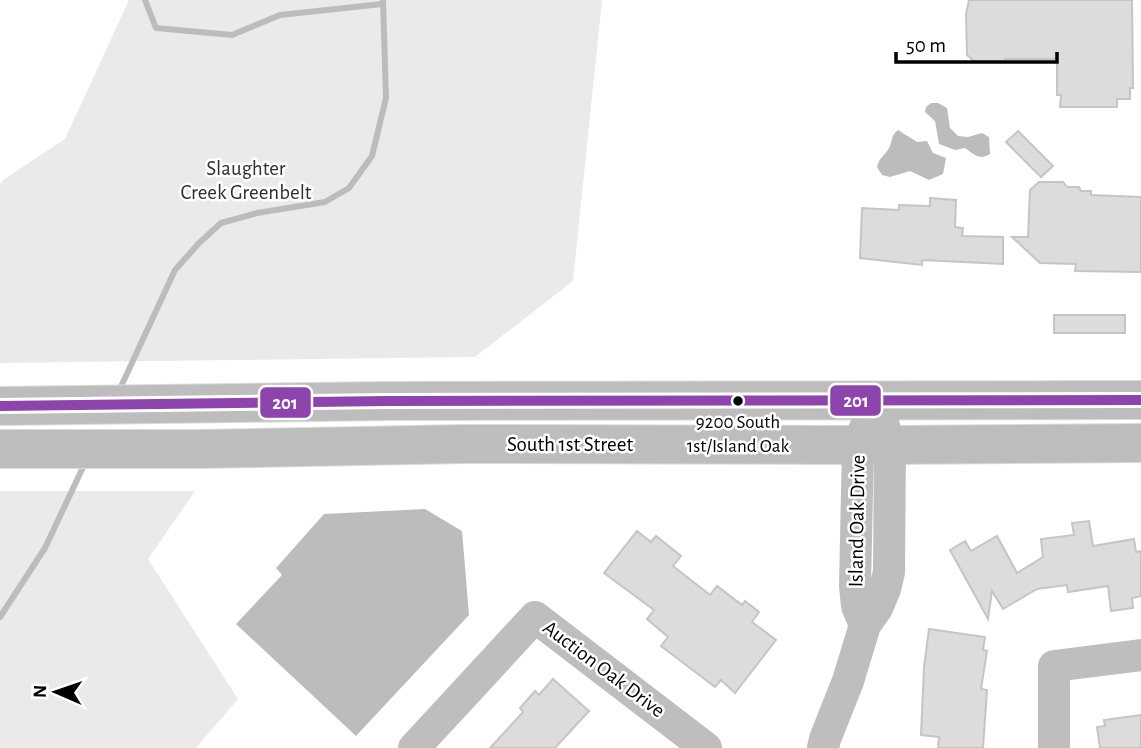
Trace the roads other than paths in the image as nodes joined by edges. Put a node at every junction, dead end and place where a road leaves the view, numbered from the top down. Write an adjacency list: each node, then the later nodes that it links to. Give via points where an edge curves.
1 (1141, 400): 2 (main road, South 1st Street)
2 (876, 401): 3 (main road, South 1st Street); 5 (street, Island Oak Drive)
3 (0, 406)
4 (1141, 443): 5 (main road, South 1st Street)
5 (874, 445): 6 (main road, South 1st Street); 8 (street, Island Oak Drive, via 889,572 877,608 864,625 848,681)
6 (0, 449)
7 (1141, 655): 11 (street, via 1054,666)
8 (821, 745)
9 (414, 748): 10 (street, Auction Oak Drive, via 535,617)
10 (706, 748)
11 (1054, 748)

